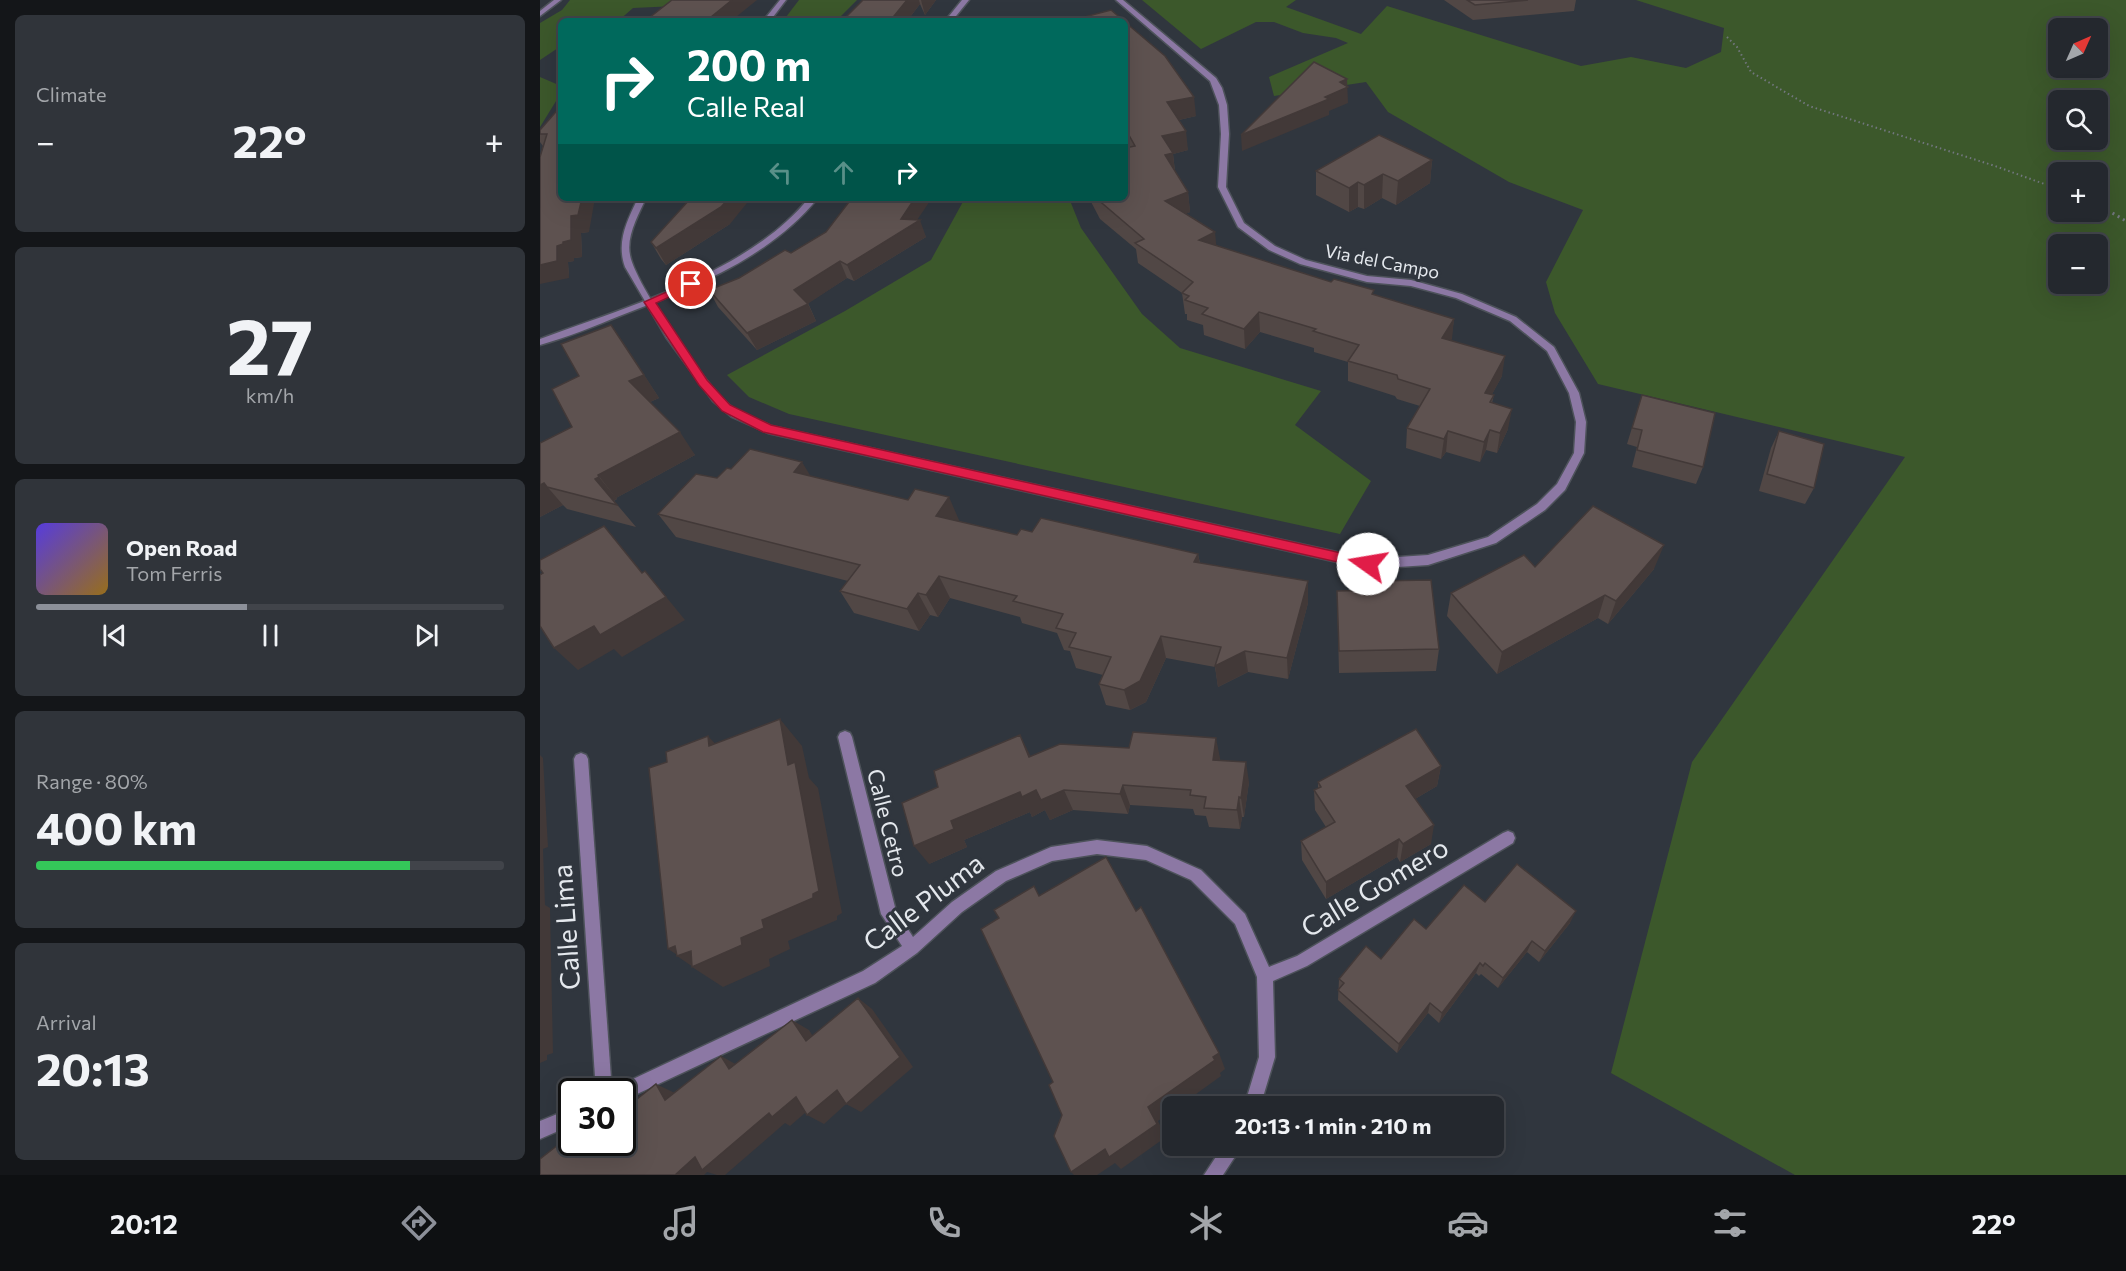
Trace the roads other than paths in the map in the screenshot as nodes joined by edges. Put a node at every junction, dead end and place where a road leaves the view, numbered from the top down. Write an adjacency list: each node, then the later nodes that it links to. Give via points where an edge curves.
1 (558, 0): 5 (street)
2 (783, 0): 6 (street)
3 (966, 0): 7 (street)
4 (1119, 0): 10 (street, Via del Campo, via 1218,88 1224,105 1222,187 1242,225 1272,248 1303,262 1459,296 1514,319 1551,349 1574,393 1581,422 1579,453 1561,487 1541,507 1491,540 1428,560 1368,564 768,429 726,408 703,382)
5 (540, 14)
6 (768, 18)
7 (951, 18)
8 (641, 201): 10 (street, Via del Campo, via 630,224 625,256)
9 (812, 201): 10 (street, via 801,215 760,245 711,275)
10 (650, 302): 11 (street)
11 (540, 342)
12 (845, 737): 15 (street, Calle Cetro, via 889,914)
13 (581, 759): 17 (street, Calle Lima)
14 (1508, 838): 16 (street, Calle Gomero, via 1302,961)
15 (912, 948): 16 (street, Calle Pluma, via 957,907 1001,876 1052,854 1097,847 1148,853 1196,875 1240,919); 18 (street, Calle Pluma, via 869,977)
16 (1265, 977): 19 (street, Calle Pluma, via 1267,1057)
17 (603, 1078)
18 (636, 1086)
19 (1255, 1096)
20 (558, 1122): 21 (street)
21 (540, 1130)
22 (1226, 1156): 23 (street)
23 (1213, 1175)

